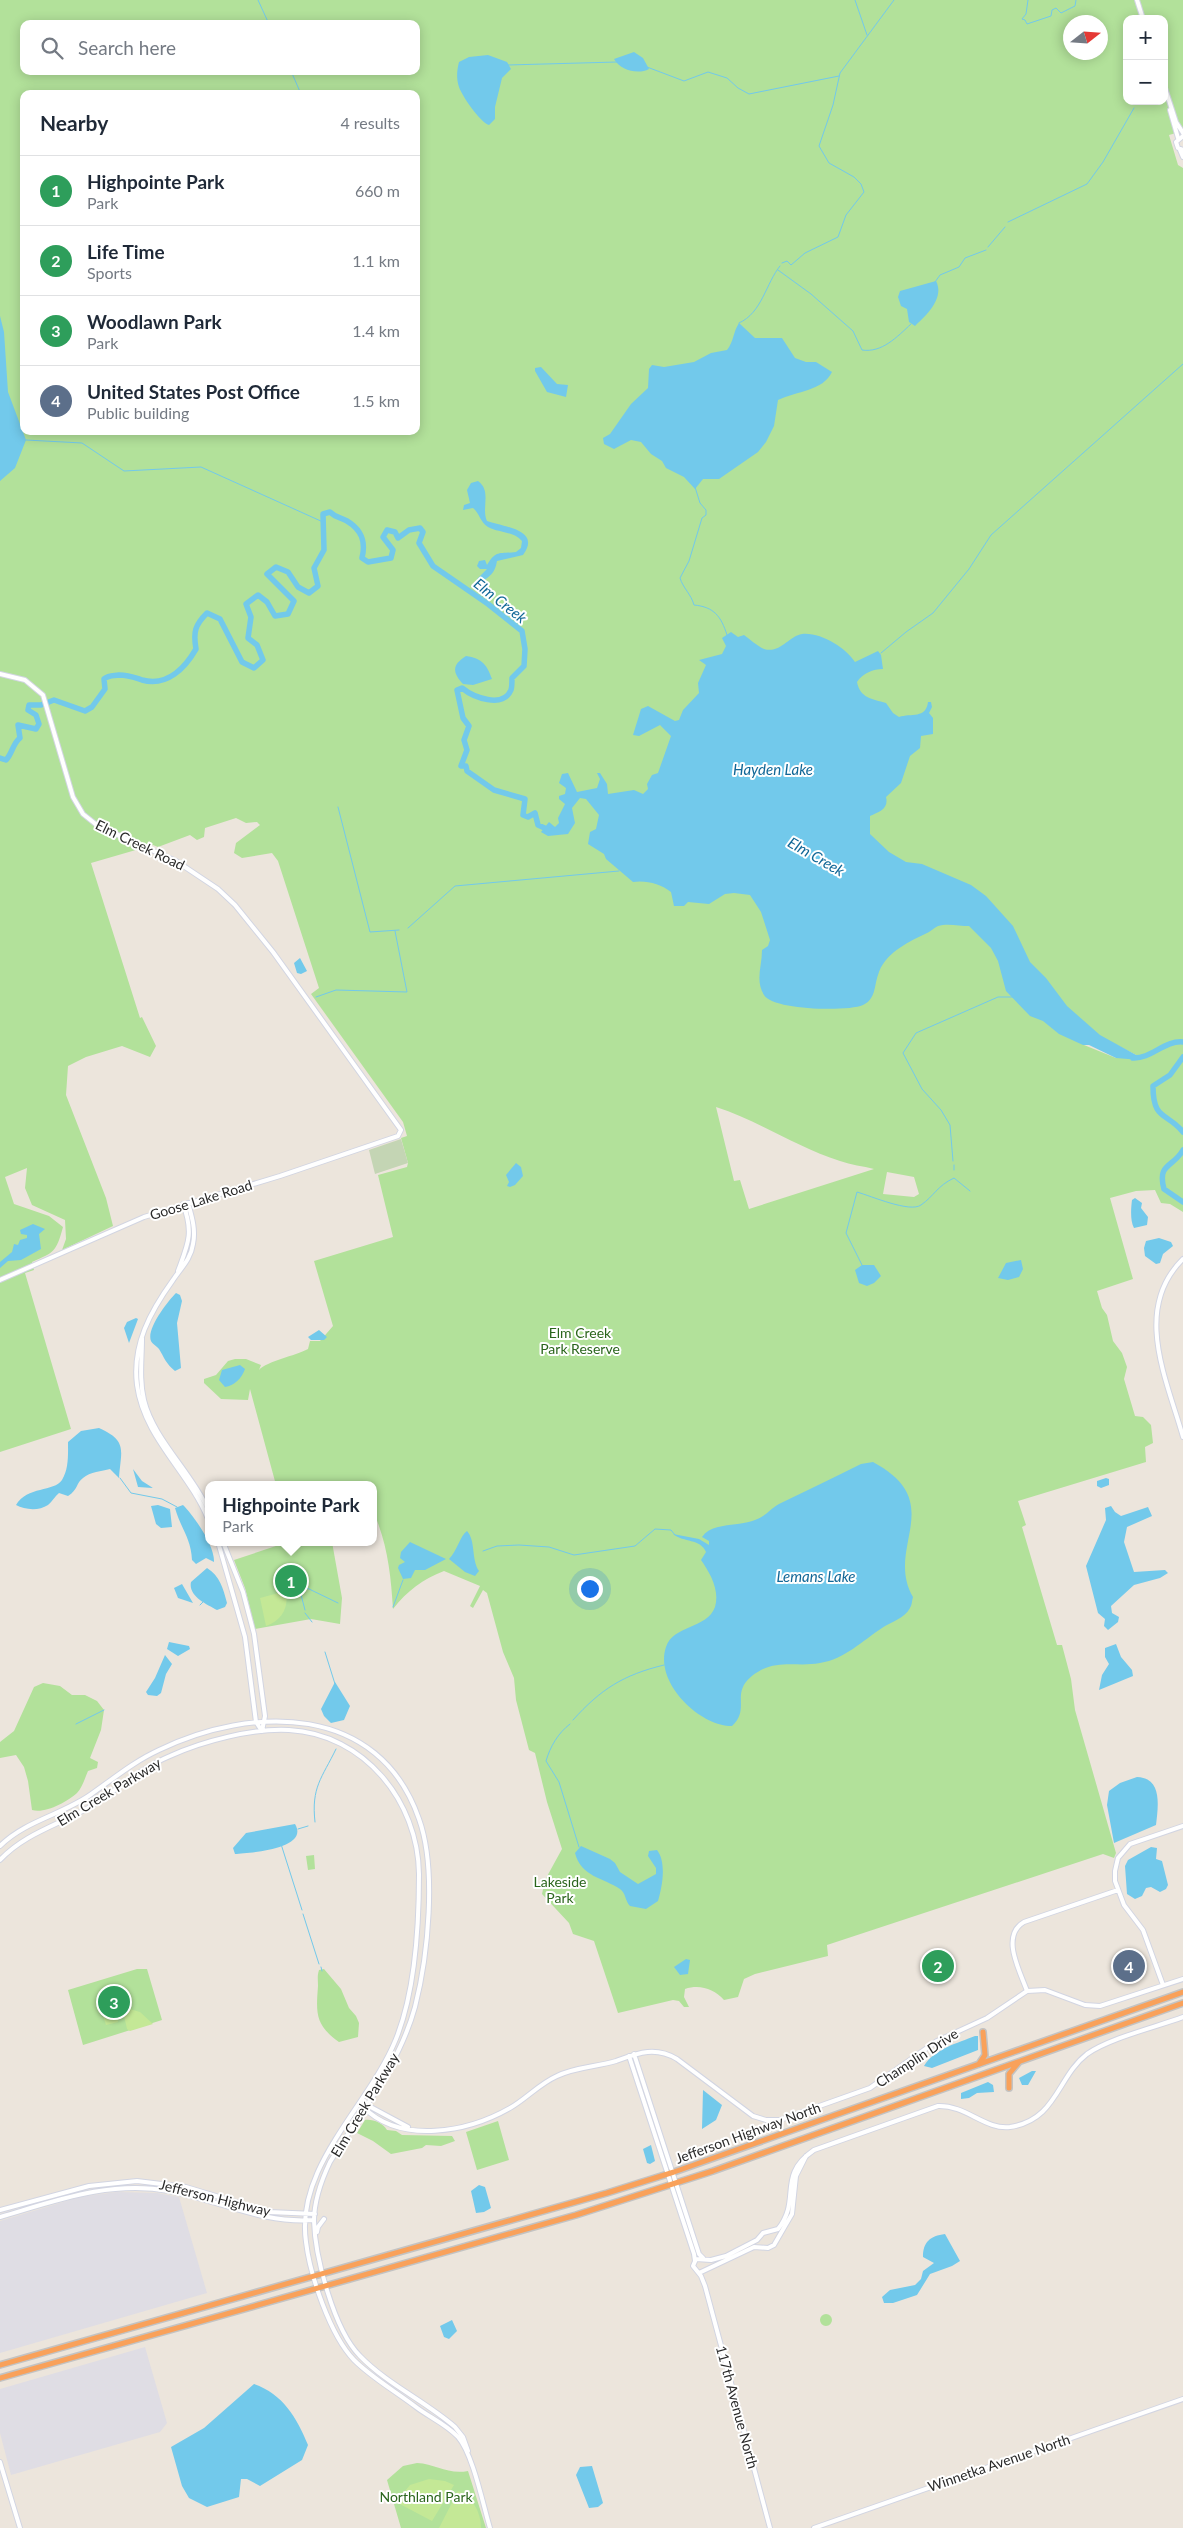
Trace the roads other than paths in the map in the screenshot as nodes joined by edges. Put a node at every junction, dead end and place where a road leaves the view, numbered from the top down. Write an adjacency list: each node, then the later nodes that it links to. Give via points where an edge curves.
1 (1137, 0): 2 (street)
2 (1142, 15)
3 (1168, 97): 5 (street)
4 (1168, 104): 6 (street)
5 (1183, 134): 6 (street)
6 (1178, 138): 7 (street, via 1176,144)
7 (1181, 150): 8 (street)
8 (1183, 157)
9 (0, 674): 10 (street, Elm Creek Road, via 25,680 42,695 73,797 83,814 98,826 176,860 235,905)
10 (401, 1128): 11 (street, Goose Lake Road, via 398,1136)
11 (186, 1204): 13 (street, Goose Lake Road, via 133,1222); 14 (street, via 190,1236 186,1253 155,1306)
12 (1183, 1259): 15 (street, via 1164,1285 1156,1313 1156,1340)
13 (0, 1280)
14 (142, 1336): 16 (street, via 141,1377 149,1414); 17 (street, via 136,1365 141,1403 153,1431 191,1485)
15 (1183, 1437)
16 (205, 1502)
17 (205, 1513)
18 (219, 1546): 21 (street, via 245,1637)
19 (224, 1546): 20 (street, via 249,1613 259,1660)
20 (265, 1721): 21 (street, Elm Creek Parkway); 22 (street); 40 (street, Elm Creek Parkway, via 314,1724 342,1733 368,1750 401,1784 415,1808 422,1829 429,1878 420,1982 413,2013 399,2049)
21 (256, 1722): 22 (street); 24 (street, Elm Creek Parkway, via 191,1737 160,1750 129,1766 82,1800 21,1830)
22 (262, 1731): 25 (street, Elm Creek Parkway, via 200,1745 157,1762 86,1809 20,1842); 39 (street, Elm Creek Parkway, via 311,1733 336,1741 361,1756 393,1788 412,1827 419,1872 410,1994 388,2057)
23 (1183, 1826): 26 (street, via 1134,1842 1125,1849 1115,1870)
24 (0, 1846)
25 (0, 1860)
26 (1118, 1890): 28 (street, via 1129,1914 1143,1930); 29 (street, via 1024,1922 1016,1929 1012,1943)
27 (1183, 1980): 28 (street)
28 (1164, 1985): 29 (street, via 1094,2006 1045,1990)
29 (1027, 1991): 34 (street, Champlin Drive, via 987,2018 938,2042 870,2088 780,2120 753,2116 672,2055 649,2050)
30 (1183, 1992): 37 (highway, Jefferson Highway North)
31 (1183, 2003): 36 (highway, Jefferson Highway North)
32 (1183, 2017): 41 (street, via 1090,2052 1077,2064 1044,2110 1028,2122 998,2127 957,2107 938,2106)
33 (983, 2032): 37 (highway, via 985,2055)
34 (634, 2054): 35 (street, Champlin Drive); 42 (street)
35 (629, 2056): 40 (street, Champlin Drive, via 556,2076 510,2108 474,2124 438,2131 385,2122); 42 (street)
36 (1021, 2060): 38 (highway, via 1010,2072); 43 (highway, Jefferson Highway North)
37 (978, 2064): 42 (highway, Jefferson Highway North)
38 (1010, 2088)
39 (360, 2103): 40 (street, Champlin Drive); 45 (street, Elm Creek Parkway, via 318,2170)
40 (366, 2107): 46 (street, Elm Creek Parkway, via 330,2162 318,2192)
41 (807, 2154): 51 (street, via 793,2172 786,2216 778,2230); 53 (street, via 796,2176 792,2214)
42 (671, 2173): 43 (street); 60 (highway, Jefferson Highway North)
43 (674, 2184): 56 (street, via 699,2254); 57 (street); 62 (highway, Jefferson Highway North)
44 (0, 2210): 45 (street, Jefferson Highway, via 89,2186 136,2181 186,2188 269,2212)
45 (304, 2214): 46 (street, Jefferson Highway); 50 (street, Elm Creek Parkway)
46 (314, 2214): 49 (street, Elm Creek Parkway)
47 (0, 2217): 50 (street, Jefferson Highway, via 91,2192 136,2188 190,2196 257,2216)
48 (324, 2219): 55 (street, via 318,2227)
49 (314, 2220): 50 (street, Jefferson Highway); 55 (street, Elm Creek Parkway)
50 (304, 2221): 61 (street, Elm Creek Parkway)
51 (771, 2233): 52 (street); 53 (street)
52 (760, 2238): 54 (street); 56 (street, via 730,2254)
53 (775, 2239): 54 (street, via 772,2246)
54 (763, 2246): 58 (street, via 754,2247)
55 (319, 2252): 60 (street, Elm Creek Parkway)
56 (705, 2259): 57 (street); 58 (street)
57 (695, 2261): 59 (street, via 694,2269)
58 (707, 2270): 59 (street); 63 (street, 117th Avenue North)
59 (699, 2273): 63 (street, 117th Avenue North)
60 (324, 2274): 61 (highway, Jefferson Highway North); 62 (street, Elm Creek Parkway)
61 (314, 2276): 64 (street, Elm Creek Parkway); 65 (highway, Jefferson Highway North)
62 (327, 2286): 64 (highway, Jefferson Highway North); 69 (street, Elm Creek Parkway, via 337,2320 356,2352 375,2370 455,2427 466,2445)
63 (705, 2286): 72 (street, 117th Avenue North)
64 (319, 2288): 66 (highway, Jefferson Highway North); 69 (street, Elm Creek Parkway, via 331,2325 346,2351 371,2374 453,2433 462,2443)
65 (0, 2365)
66 (0, 2378)
67 (1183, 2399): 73 (street, Winnetka Avenue North)
68 (0, 2462): 70 (street)
69 (472, 2468): 71 (street)
70 (20, 2528)
71 (490, 2528)
72 (770, 2528)
73 (814, 2528)

